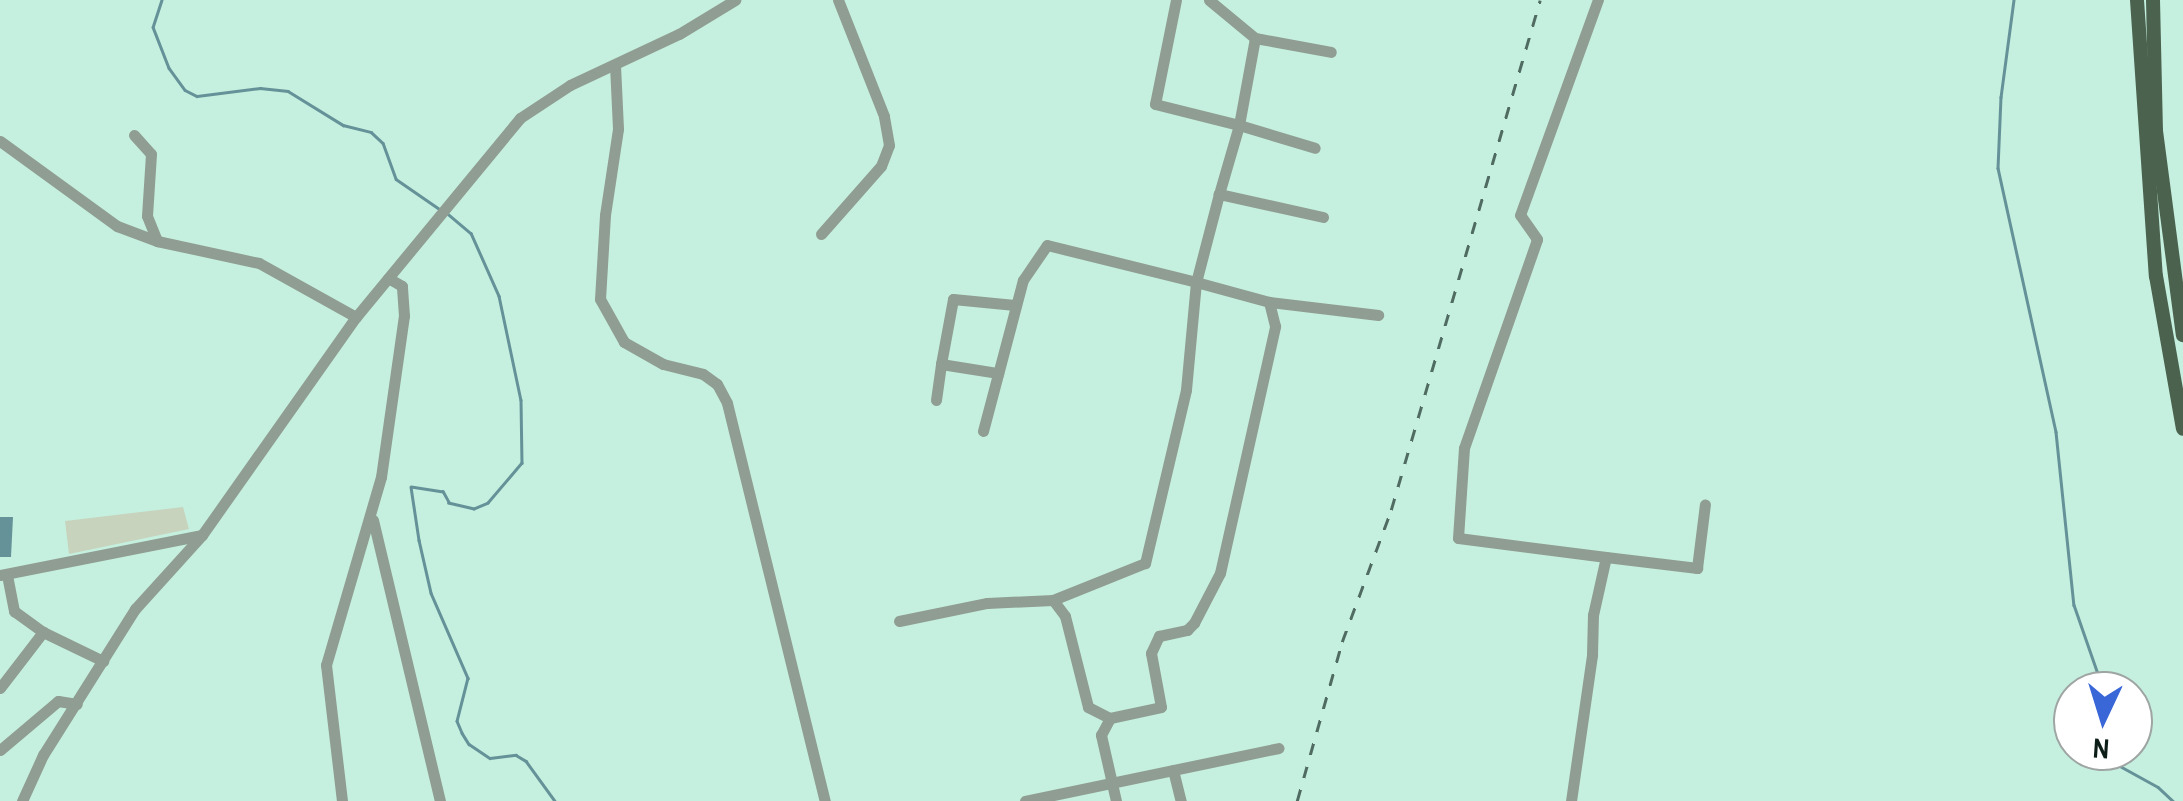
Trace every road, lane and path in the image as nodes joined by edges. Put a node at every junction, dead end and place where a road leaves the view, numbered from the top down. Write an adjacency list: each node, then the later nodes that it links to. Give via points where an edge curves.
1 (734, 0): 10 (street)
2 (838, 0): 17 (street, via 889,145 881,166)
3 (1176, 0): 11 (street, via 1154,104)
4 (1209, 0): 8 (street)
5 (1598, 0): 35 (street, via 1520,215 1537,240 1464,448 1458,538)
6 (2137, 0): 30 (main road, via 2156,276)
7 (2153, 0): 20 (main road, via 2156,131)
8 (1255, 38): 9 (street); 11 (street)
9 (1330, 52)
10 (615, 64): 19 (street, via 520,118); 52 (street, via 618,129 600,299 624,342 663,364 702,374 727,403)
11 (1239, 125): 14 (street); 15 (street)
12 (134, 135): 18 (street, via 151,154 146,216)
13 (0, 141): 18 (street, via 117,226)
14 (1316, 148)
15 (1220, 194): 16 (street); 21 (street)
16 (1323, 216)
17 (822, 234)
18 (157, 241): 25 (street, via 259,263)
19 (388, 278): 25 (street); 33 (street, via 402,286 404,316)
20 (2178, 278): 26 (main road)
21 (1196, 282): 22 (street); 23 (street, via 1047,244); 38 (street, via 1186,390 1145,562)
22 (1269, 302): 24 (street); 44 (street, via 1275,326 1220,573 1194,623 1159,636 1151,653 1161,707)
23 (1015, 304): 27 (street, via 952,299); 28 (street)
24 (1378, 315)
25 (356, 317): 34 (street)
26 (2183, 336)
27 (942, 364): 28 (street); 29 (street)
28 (998, 374): 31 (street)
29 (936, 400)
30 (2183, 429)
31 (983, 432)
32 (1705, 504): 35 (street, via 1697,568)
33 (372, 516): 50 (street, via 326,665); 51 (street)
34 (202, 535): 36 (street); 41 (street, via 135,609)
35 (1606, 557): 56 (street)
36 (4, 575): 37 (street)
37 (4, 595): 40 (street)
38 (1053, 600): 39 (street, via 987,603); 44 (street, via 1065,616 1088,707)
39 (899, 620)
40 (43, 632): 41 (street); 42 (street)
41 (103, 661): 43 (street)
42 (0, 688)
43 (77, 704): 46 (street, via 58,701); 49 (street)
44 (1110, 718): 48 (street, via 1101,734)
45 (1279, 748): 47 (street)
46 (0, 750)
47 (1173, 770): 48 (street); 55 (street)
48 (1112, 783): 53 (street); 54 (street)
49 (22, 801)
50 (342, 801)
51 (440, 801)
52 (825, 801)
53 (1026, 801)
54 (1116, 801)
55 (1180, 801)
56 (1571, 801)

